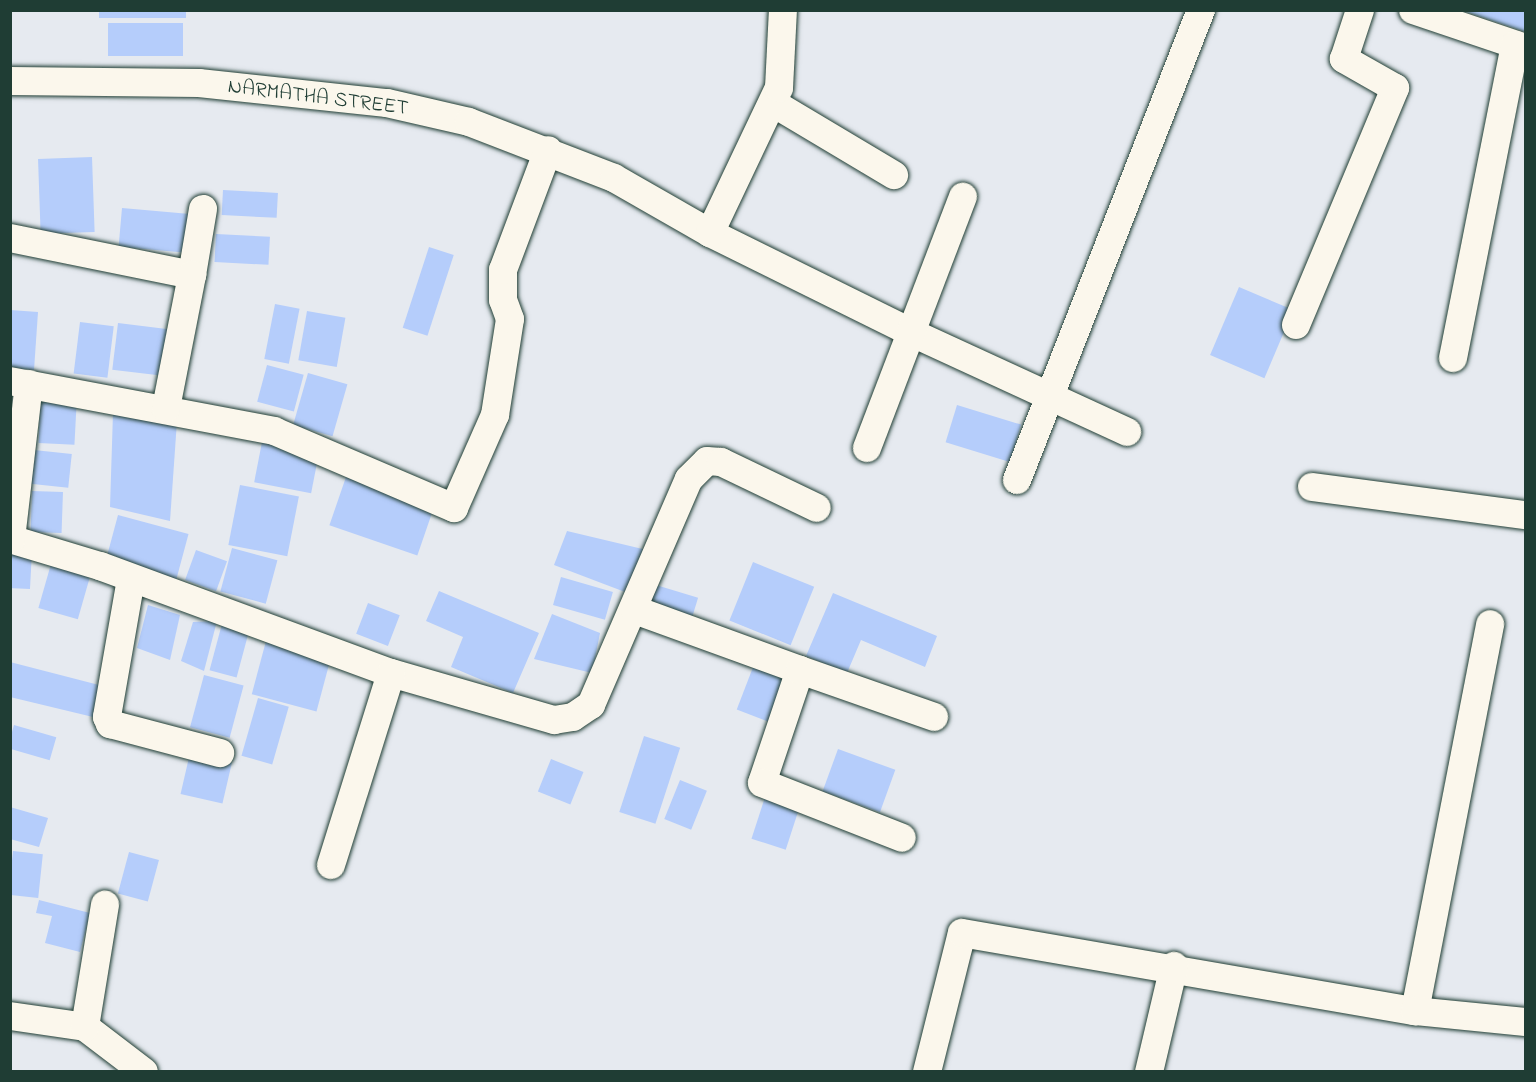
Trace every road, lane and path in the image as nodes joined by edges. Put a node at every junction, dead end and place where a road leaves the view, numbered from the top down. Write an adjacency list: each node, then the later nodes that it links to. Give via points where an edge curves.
1 (783, 10): 7 (street, via 779,88)
2 (1201, 10): 19 (street)
3 (1360, 10): 15 (street, via 1344,60 1395,88)
4 (1413, 10): 5 (street)
5 (1520, 46): 17 (street)
6 (10, 81): 8 (street, NARMATHA STREET, via 199,83 387,103 469,122)
7 (773, 103): 9 (street); 12 (street)
8 (548, 150): 12 (street, NARMATHA STREET, via 614,178); 20 (street, via 503,270 503,300 510,319 495,416 454,508 274,431)
9 (894, 175)
10 (963, 197): 16 (street)
11 (203, 208): 14 (street)
12 (710, 233): 16 (street, NARMATHA STREET)
13 (10, 237): 14 (street)
14 (192, 275): 20 (street)
15 (1296, 325)
16 (910, 332): 19 (street, NARMATHA STREET); 22 (street)
17 (1453, 358)
18 (20, 383): 20 (street); 27 (street)
19 (1046, 398): 21 (street, NARMATHA STREET); 23 (street)
20 (166, 408)
21 (1127, 432)
22 (867, 448)
23 (1017, 480)
24 (1312, 487): 26 (street)
25 (818, 508): 29 (street, via 721,462 707,461 689,479)
26 (1526, 515)
27 (11, 539): 28 (street)
28 (131, 579): 32 (street); 34 (street, via 107,717 110,724)
29 (634, 610): 31 (street); 32 (street, via 591,705 573,717 554,720)
30 (1490, 624): 39 (street)
31 (800, 670): 33 (street); 35 (street, via 762,783)
32 (391, 673): 36 (street)
33 (934, 717)
34 (220, 753)
35 (902, 838)
36 (331, 865)
37 (105, 905): 42 (street)
38 (1174, 966): 39 (street); 44 (street, via 962,933); 45 (street)
39 (1415, 1011): 41 (street)
40 (10, 1016): 42 (street)
41 (1526, 1022)
42 (85, 1027): 43 (street)
43 (144, 1071)
44 (927, 1071)
45 (1149, 1071)

